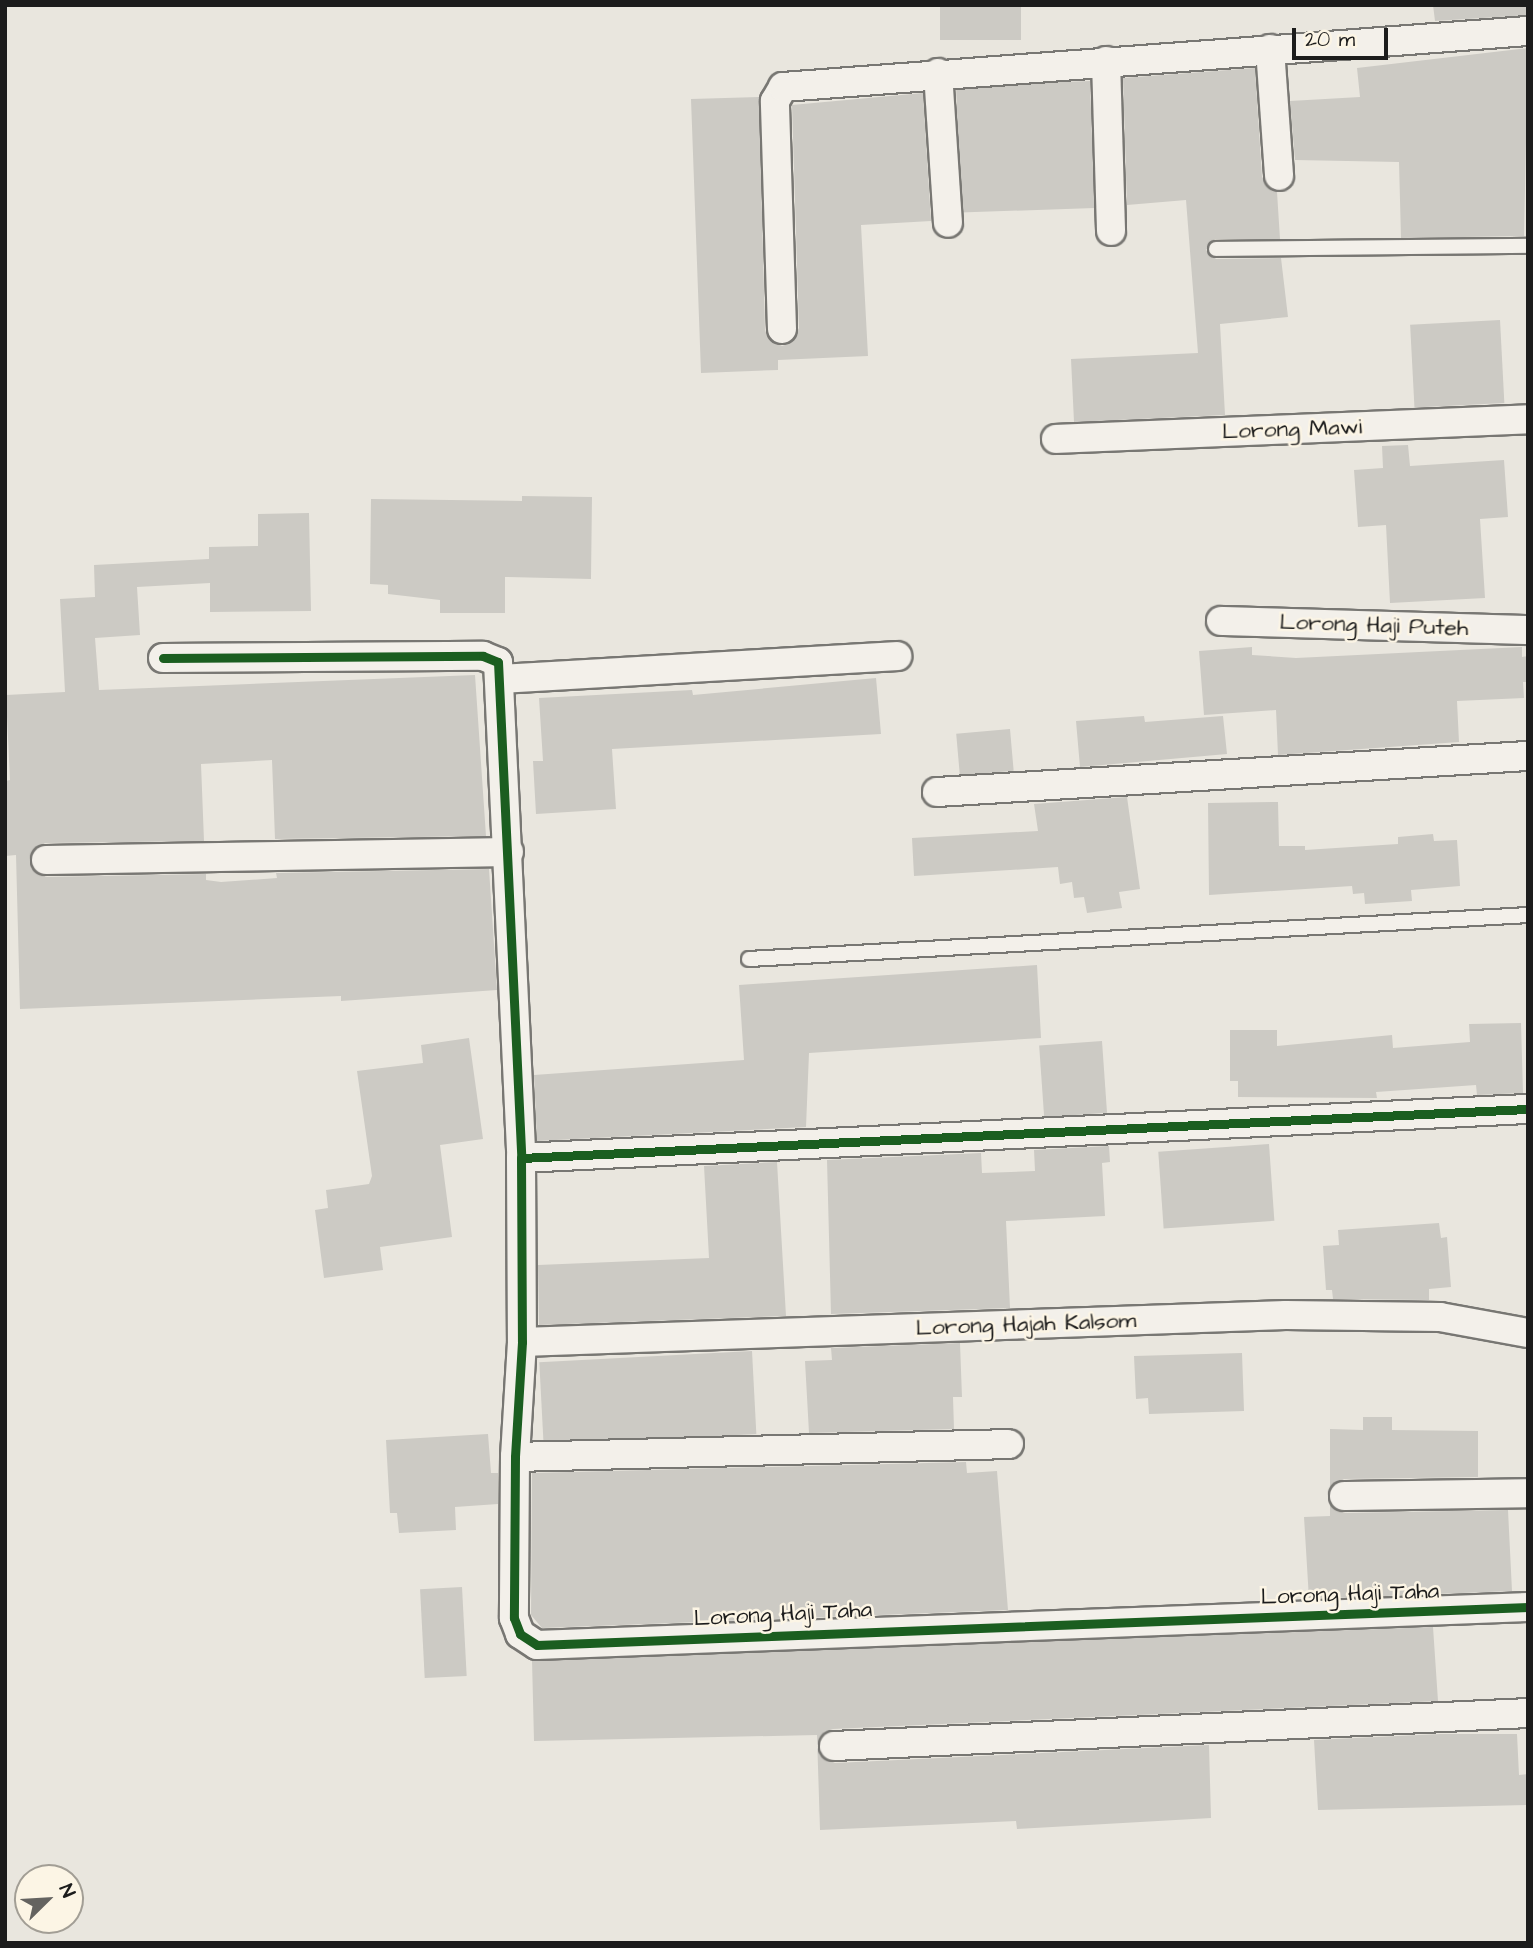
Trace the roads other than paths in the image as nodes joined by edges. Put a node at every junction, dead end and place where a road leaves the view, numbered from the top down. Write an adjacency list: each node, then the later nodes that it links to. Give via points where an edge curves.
1 (1528, 30): 2 (street)
2 (1270, 49): 3 (street); 5 (street)
3 (1106, 61): 4 (street); 7 (street)
4 (938, 74): 6 (street); 10 (street, via 783,87 775,100)
5 (1279, 176)
6 (948, 223)
7 (1111, 231)
8 (1528, 246): 9 (lane)
9 (1216, 249)
10 (782, 329)
11 (1528, 419): 12 (street, Lorong Mawi)
12 (1056, 439)
13 (1221, 621): 14 (street, Lorong Haji Puteh)
14 (1528, 630)
15 (897, 656): 17 (street)
16 (163, 658): 17 (street, via 482,656 498,663)
17 (501, 680): 20 (street, Lorong Haji Taha)
18 (1528, 755): 19 (street)
19 (937, 792)
20 (509, 852): 21 (street); 25 (street, Lorong Haji Taha)
21 (46, 860)
22 (1528, 915): 23 (lane)
23 (749, 959)
24 (1528, 1110): 25 (street)
25 (521, 1158): 27 (street, Lorong Haji Taha)
26 (1528, 1333): 27 (street, Lorong Hajah Kalsom, via 1440,1317 1286,1315)
27 (522, 1342): 29 (street, Lorong Haji Taha)
28 (1009, 1444): 29 (street)
29 (515, 1457): 32 (street, Lorong Haji Taha, via 514,1618 520,1634 537,1645)
30 (1528, 1493): 31 (street)
31 (1344, 1496)
32 (1528, 1607)
33 (1528, 1713): 34 (street, via 1087,1730)
34 (834, 1746)

